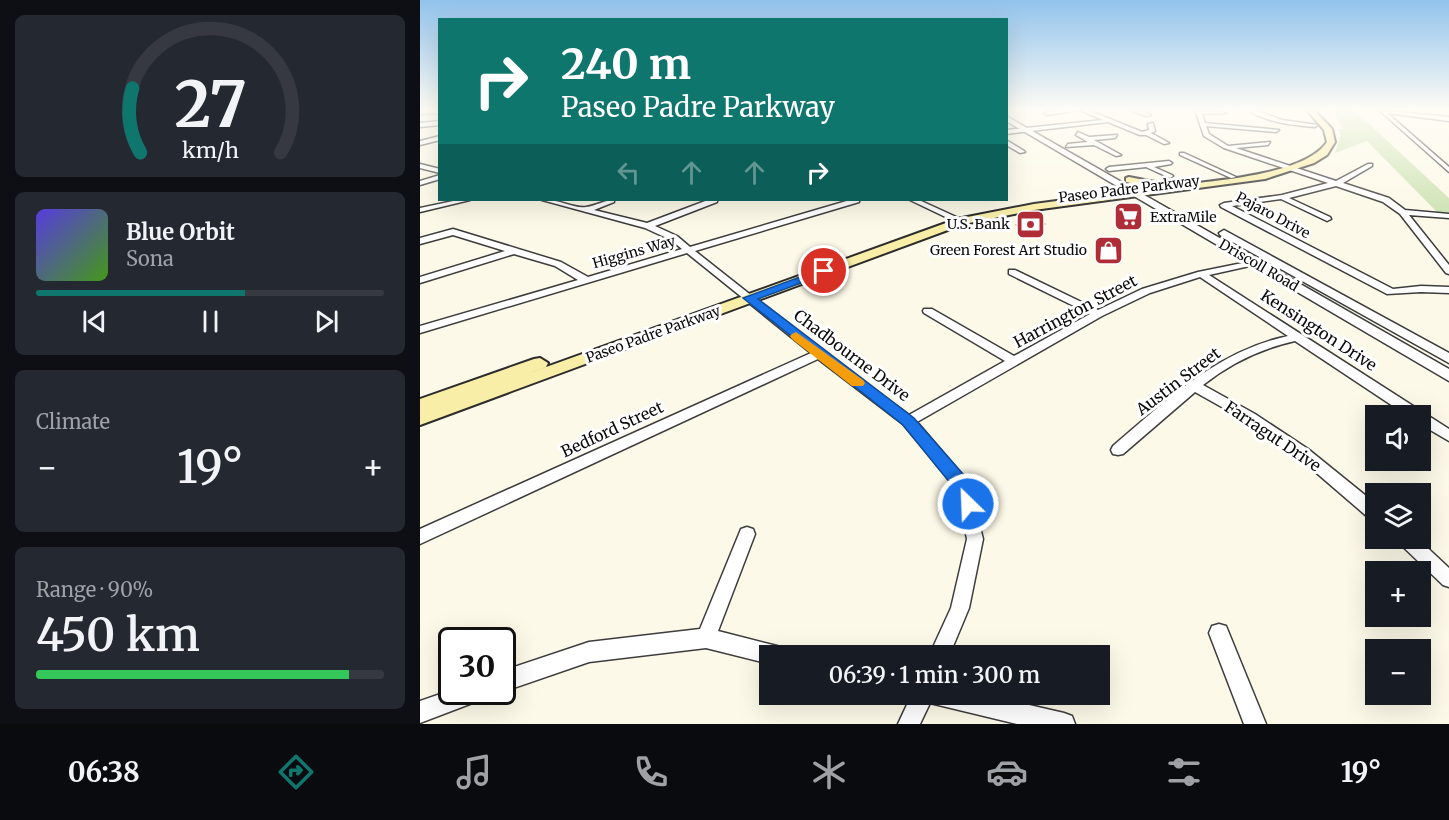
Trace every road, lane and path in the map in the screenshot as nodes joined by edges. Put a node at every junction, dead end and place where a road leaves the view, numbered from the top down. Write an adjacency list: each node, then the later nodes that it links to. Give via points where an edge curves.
1 (1009, 144): 14 (street, via 1022,152)
2 (1051, 144): 32 (street, Driscoll Road)
3 (1064, 144): 11 (street, Driscoll Road)
4 (1088, 144): 11 (street)
5 (1097, 144): 16 (street)
6 (1221, 144): 12 (street)
7 (1260, 144): 12 (street)
8 (1317, 144): 26 (main road, Paseo Padre Parkway)
9 (1330, 144): 26 (main road, Paseo Padre Parkway, via 1321,156)
10 (1419, 144): 18 (street)
11 (1068, 146): 27 (street, Driscoll Road)
12 (1226, 147): 26 (street)
13 (1196, 152): 15 (street)
14 (1008, 154)
15 (1182, 154): 17 (street); 22 (street)
16 (1118, 155)
17 (1164, 156)
18 (1438, 160): 19 (street); 29 (street)
19 (1449, 161)
20 (1228, 162): 22 (street)
21 (1169, 163): 25 (street)
22 (1208, 165): 30 (street)
23 (1370, 165): 35 (street, Pajaro Drive)
24 (420, 166): 28 (street)
25 (1148, 166): 27 (street); 33 (street)
26 (1288, 167): 30 (main road, Paseo Padre Parkway); 35 (street); 36 (main road, Paseo Padre Parkway, via 1256,178)
27 (1109, 169): 37 (street, Driscoll Road)
28 (438, 170)
29 (1449, 170)
30 (1233, 177): 33 (main road, Paseo Padre Parkway)
31 (438, 178): 34 (street)
32 (1114, 180): 37 (street, Driscoll Road); 38 (main road, via 1114,187)
33 (1167, 181): 37 (main road, Paseo Padre Parkway); 37 (main road)
34 (420, 183)
35 (1338, 183): 39 (street, Pajaro Drive); 49 (street, via 1386,200)
36 (1177, 188): 37 (main road, Paseo Padre Parkway); 40 (main road, via 1165,193)
37 (1140, 191): 38 (main road, Paseo Padre Parkway); 38 (main road, via 1136,198); 40 (street, Driscoll Road); 58 (street, Driscoll Road)
38 (1106, 195): 51 (main road, Paseo Padre Parkway, via 1043,200)
39 (1282, 197): 52 (street); 64 (street, Pajaro Drive, via 1224,205 1391,292)
40 (1164, 200): 57 (street, Driscoll Road)
41 (461, 201): 47 (street)
42 (550, 201): 48 (street, Chadbourne Drive)
43 (608, 201): 48 (street)
44 (711, 201): 53 (street)
45 (853, 201): 55 (street, Higgins Way)
46 (916, 201): 51 (street)
47 (420, 210)
48 (586, 210): 53 (street, Chadbourne Drive)
49 (1403, 212): 50 (street); 59 (street)
50 (1449, 216)
51 (957, 219): 65 (main road, Paseo Padre Parkway)
52 (1327, 219)
53 (648, 226): 55 (street, Chadbourne Drive)
54 (420, 241): 56 (street, via 453,232)
55 (691, 250): 63 (street, Higgins Way); 65 (street, Chadbourne Drive)
56 (513, 251): 62 (street); 63 (street, via 558,264)
57 (1269, 259): 58 (street, Harrington Street); 72 (street, Driscoll Road)
58 (1252, 262): 61 (street, Harrington Street); 72 (street, Driscoll Road)
59 (1449, 271)
60 (1012, 272): 67 (street)
61 (1201, 274): 67 (street, Harrington Street, via 1146,291); 69 (street, Kensington Drive)
62 (420, 280)
63 (586, 280): 68 (street, Higgins Way)
64 (1449, 290)
65 (744, 295): 70 (street, Chadbourne Drive); 75 (main road, Paseo Padre Parkway); 76 (main road, Paseo Padre Parkway)
66 (928, 311): 71 (street)
67 (1098, 314): 71 (street, Harrington Street)
68 (420, 330)
69 (1297, 337): 73 (street, Austin Street, via 1230,361); 74 (street, Kensington Drive)
70 (819, 354): 77 (street, Chadbourne Drive); 83 (street, Bedford Street)
71 (1014, 361): 77 (street, Harrington Street)
72 (1448, 370)
73 (1194, 386): 80 (street, Austin Street); 81 (street, Farragut Drive, via 1304,453)
74 (1402, 405)
75 (420, 406)
76 (420, 419)
77 (909, 421): 88 (street, Chadbourne Drive, via 964,487 975,539 960,609)
78 (1431, 424): 79 (street, Kensington Drive)
79 (1449, 436)
80 (1118, 450)
81 (1365, 505)
82 (747, 534): 87 (street)
83 (420, 537)
84 (1417, 549): 85 (street)
85 (1449, 579)
86 (1219, 633): 97 (street)
87 (706, 638): 89 (street); 90 (street, via 589,652)
88 (944, 645)
89 (759, 651)
90 (516, 677)
91 (440, 705): 94 (street)
92 (917, 705): 95 (street)
93 (981, 705): 96 (street)
94 (420, 712)
95 (909, 724)
96 (1064, 724)
97 (1255, 724)

